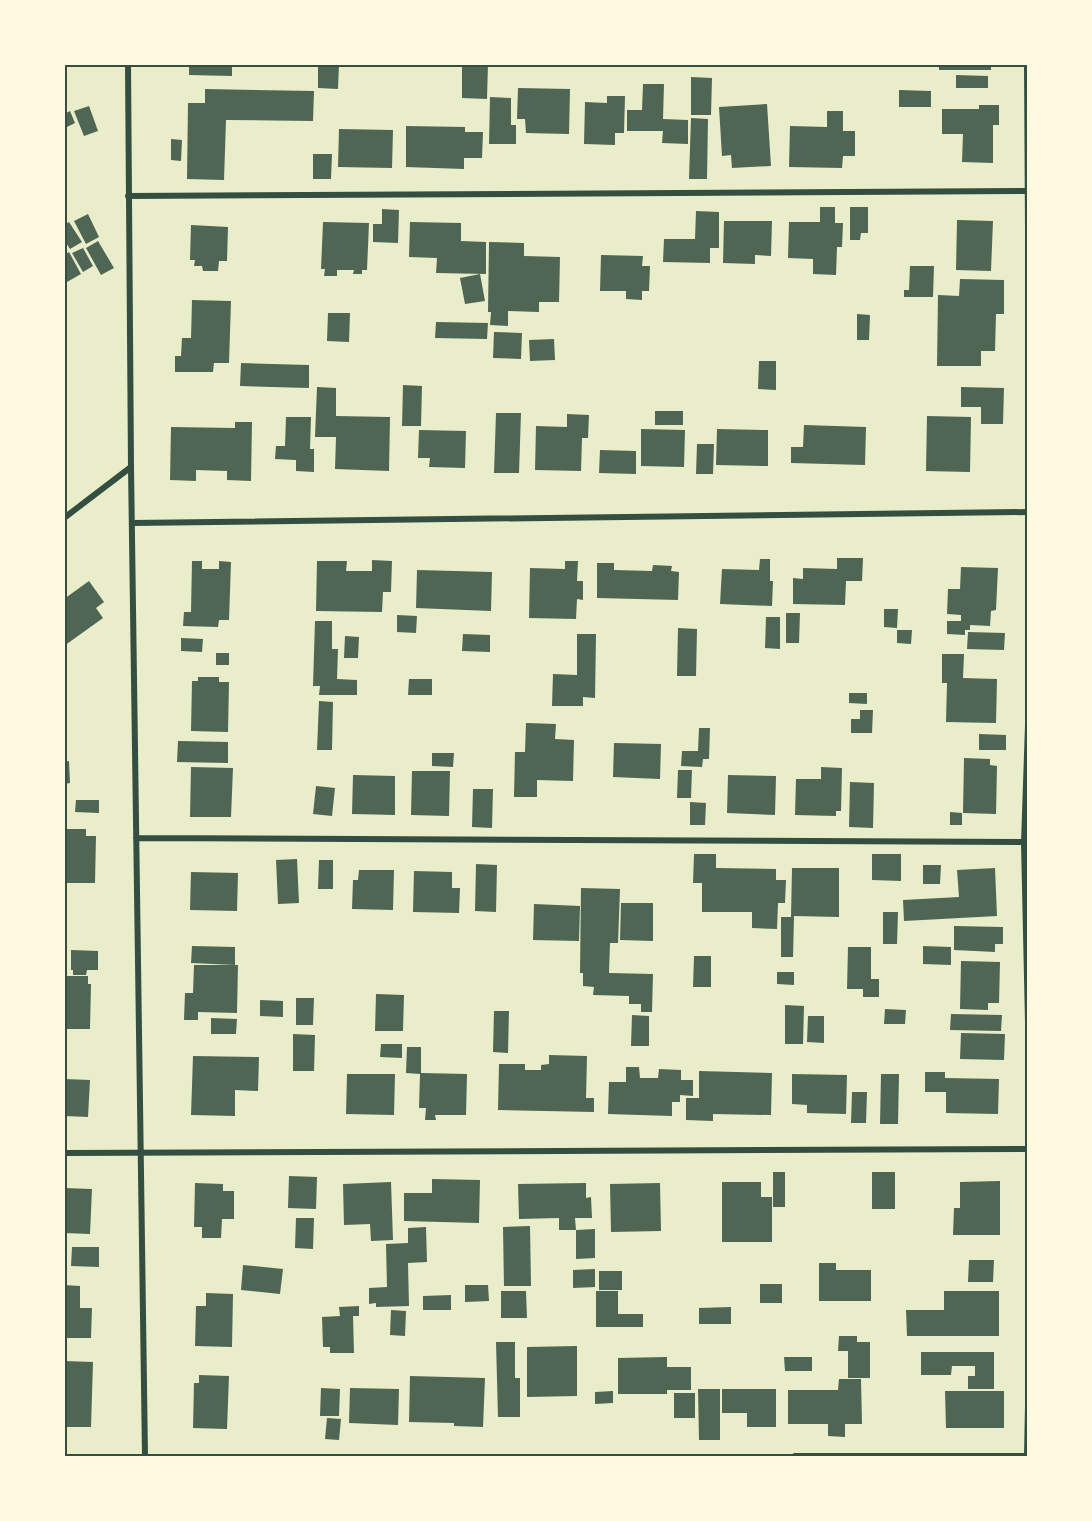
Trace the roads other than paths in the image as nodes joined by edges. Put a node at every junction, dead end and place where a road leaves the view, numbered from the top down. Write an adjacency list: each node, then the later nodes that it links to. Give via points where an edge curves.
1 (128, 64): 4 (street)
2 (1027, 64): 3 (street)
3 (1027, 191): 4 (street); 5 (street)
4 (128, 196): 6 (street)
5 (1028, 228)
6 (131, 467): 8 (street); 9 (street)
7 (1028, 512): 9 (street)
8 (64, 518)
9 (132, 523): 11 (street)
10 (1028, 725): 12 (street)
11 (136, 838): 12 (street); 16 (street)
12 (1026, 843): 13 (street)
13 (1028, 1022)
14 (1028, 1149): 16 (street)
15 (64, 1153): 16 (street)
16 (141, 1153): 18 (street)
17 (1028, 1405): 20 (street)
18 (144, 1456)
19 (795, 1456): 20 (street)
20 (1027, 1456)

